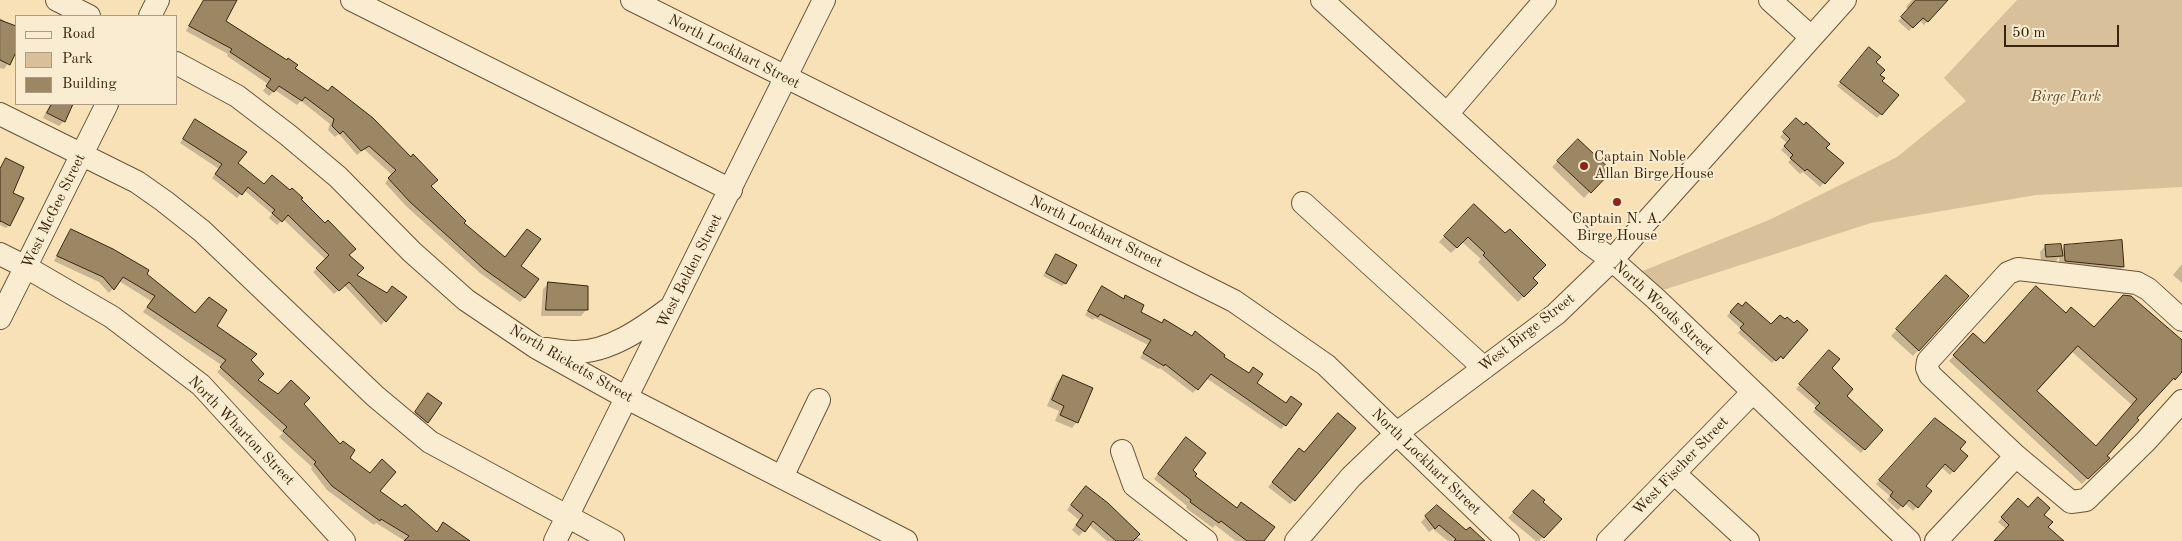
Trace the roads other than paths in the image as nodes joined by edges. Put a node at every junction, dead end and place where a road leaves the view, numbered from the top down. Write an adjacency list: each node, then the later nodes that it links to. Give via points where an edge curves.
1 (57, 0): 10 (street)
2 (158, 0): 11 (street)
3 (352, 0): 19 (street)
4 (632, 0): 14 (street, North Lockhart Street)
5 (824, 0): 14 (street, West Belden Street)
6 (1322, 0): 17 (street, North Woods Street)
7 (1544, 0): 17 (street)
8 (1770, 0): 12 (street)
9 (1845, 0): 12 (street, West Birge Street)
10 (86, 15)
11 (150, 15)
12 (1810, 37): 22 (street, West Birge Street)
13 (178, 64): 27 (street, North Ricketts Street, via 237,96 288,135 338,177 412,252 466,300)
14 (786, 78): 19 (street, West Belden Street); 33 (street, North Lockhart Street, via 1234,301 1326,366)
15 (106, 105): 18 (street, West McGee Street)
16 (0, 114): 18 (street)
17 (1447, 114): 22 (street, North Woods Street, via 1586,241)
18 (82, 154): 23 (street, West McGee Street); 38 (street, via 137,182 202,231 375,396 430,442)
19 (730, 190): 24 (street, West Belden Street)
20 (1303, 203): 28 (street)
21 (0, 254): 23 (street, North Wharton Street)
22 (1612, 260): 28 (street, West Birge Street, via 1556,314); 29 (street, North Woods Street)
23 (26, 267): 25 (street, West McGee Street); 39 (street, North Wharton Street, via 112,318 200,386)
24 (673, 306): 27 (street, via 632,335 605,346 575,352); 30 (street, West Belden Street)
25 (0, 318)
26 (2182, 320): 35 (street, via 2137,283 2018,269 2008,273 1928,361 1926,368)
27 (537, 348): 30 (street, North Ricketts Street)
28 (1484, 368): 33 (street, West Birge Street)
29 (1753, 392): 36 (street, West Fischer Street); 48 (street, North Woods Street)
30 (625, 397): 37 (street, North Ricketts Street); 38 (street, West Belden Street)
31 (819, 400): 37 (street)
32 (2182, 400): 35 (street, via 2086,500 2071,502)
33 (1397, 433): 44 (street, West Birge Street, via 1352,477); 45 (street, North Lockhart Street)
34 (1122, 451): 43 (street, via 1134,485)
35 (2016, 456): 49 (street)
36 (1674, 473): 46 (street, West Fischer Street); 47 (street)
37 (782, 477): 42 (street, North Ricketts Street)
38 (567, 516): 40 (street, West Belden Street); 41 (street)
39 (344, 541)
40 (555, 541)
41 (613, 541)
42 (906, 541)
43 (1206, 541)
44 (1296, 541)
45 (1508, 541)
46 (1608, 541)
47 (1748, 541)
48 (1909, 541)
49 (1936, 541)

